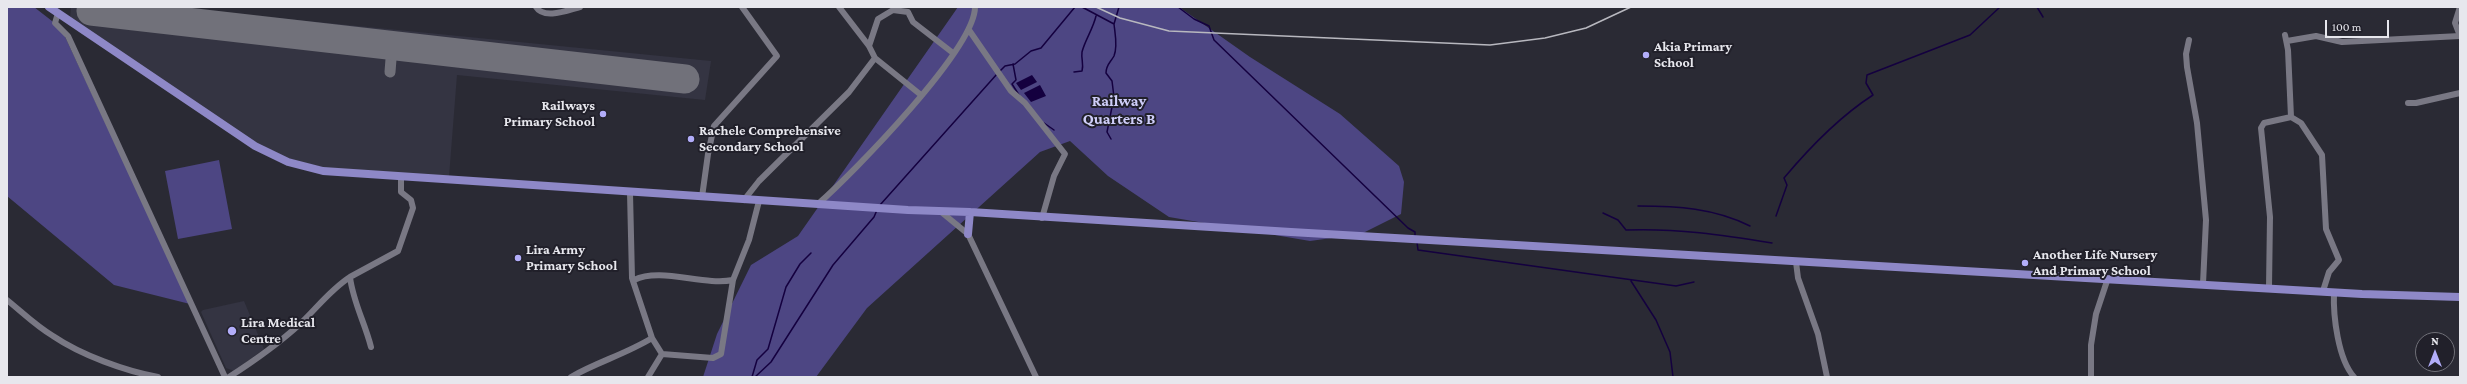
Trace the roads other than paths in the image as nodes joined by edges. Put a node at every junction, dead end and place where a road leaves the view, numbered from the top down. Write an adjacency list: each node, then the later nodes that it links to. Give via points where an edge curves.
1 (49, 7): 8 (main road)
2 (536, 7): 3 (street, via 540,12 547,14)
3 (580, 7)
4 (742, 7): 21 (street, via 777,56 714,126)
5 (839, 7): 12 (street)
6 (975, 7): 9 (street)
7 (2460, 7): 10 (street, via 2455,23)
8 (58, 13): 19 (main road, via 178,96 268,154 323,171); 44 (street, via 55,22 68,36)
9 (969, 30): 13 (street); 27 (street, via 1011,91 1025,103 1065,154 1054,176)
10 (2460, 36): 18 (street, via 2342,42 2316,36 2286,38)
11 (2189, 40): 34 (street, via 2187,67 2197,123 2206,220)
12 (869, 46): 13 (street, via 878,19 893,10 908,12 913,22); 14 (street)
13 (953, 53): 16 (street)
14 (875, 58): 16 (street); 22 (street, via 850,92 746,194)
15 (2460, 93): 17 (street, via 2416,104)
16 (921, 95): 24 (street, via 867,157)
17 (2408, 103)
18 (2291, 117): 35 (street, via 2264,123 2261,128 2270,217); 36 (street, via 2301,123 2322,155 2326,229 2339,260 2329,272)
19 (401, 177): 20 (main road); 30 (street, via 401,192 411,200 413,208 398,251)
20 (630, 193): 21 (main road); 32 (street)
21 (702, 197): 22 (main road)
22 (744, 200): 23 (main road)
23 (759, 201): 24 (main road); 33 (street, via 749,240)
24 (818, 204): 25 (main road)
25 (940, 211): 26 (main road); 28 (street)
26 (970, 212): 27 (main road); 28 (main road)
27 (1042, 218): 29 (main road)
28 (968, 234): 48 (street)
29 (1796, 262): 31 (main road); 49 (street, via 1798,278 1818,334)
30 (350, 277): 41 (street, via 351,294 366,327); 45 (street, via 334,289 278,344)
31 (2108, 278): 34 (main road); 50 (street, via 2096,314 2091,344)
32 (634, 280): 33 (street, via 647,276); 40 (street)
33 (733, 280): 42 (street, via 721,354 713,358)
34 (2203, 284): 35 (main road)
35 (2268, 288): 36 (main road)
36 (2323, 291): 37 (main road)
37 (2334, 292): 38 (main road); 51 (street, via 2334,318 2343,360)
38 (2460, 296)
39 (7, 300): 43 (street, via 66,345 100,359)
40 (652, 338): 42 (street); 46 (street, via 638,347 594,364)
41 (371, 348)
42 (662, 354): 47 (street)
43 (158, 377)
44 (226, 377)
45 (229, 377)
46 (571, 377)
47 (648, 377)
48 (1036, 377)
49 (1827, 377)
50 (2091, 377)
51 (2354, 377)

